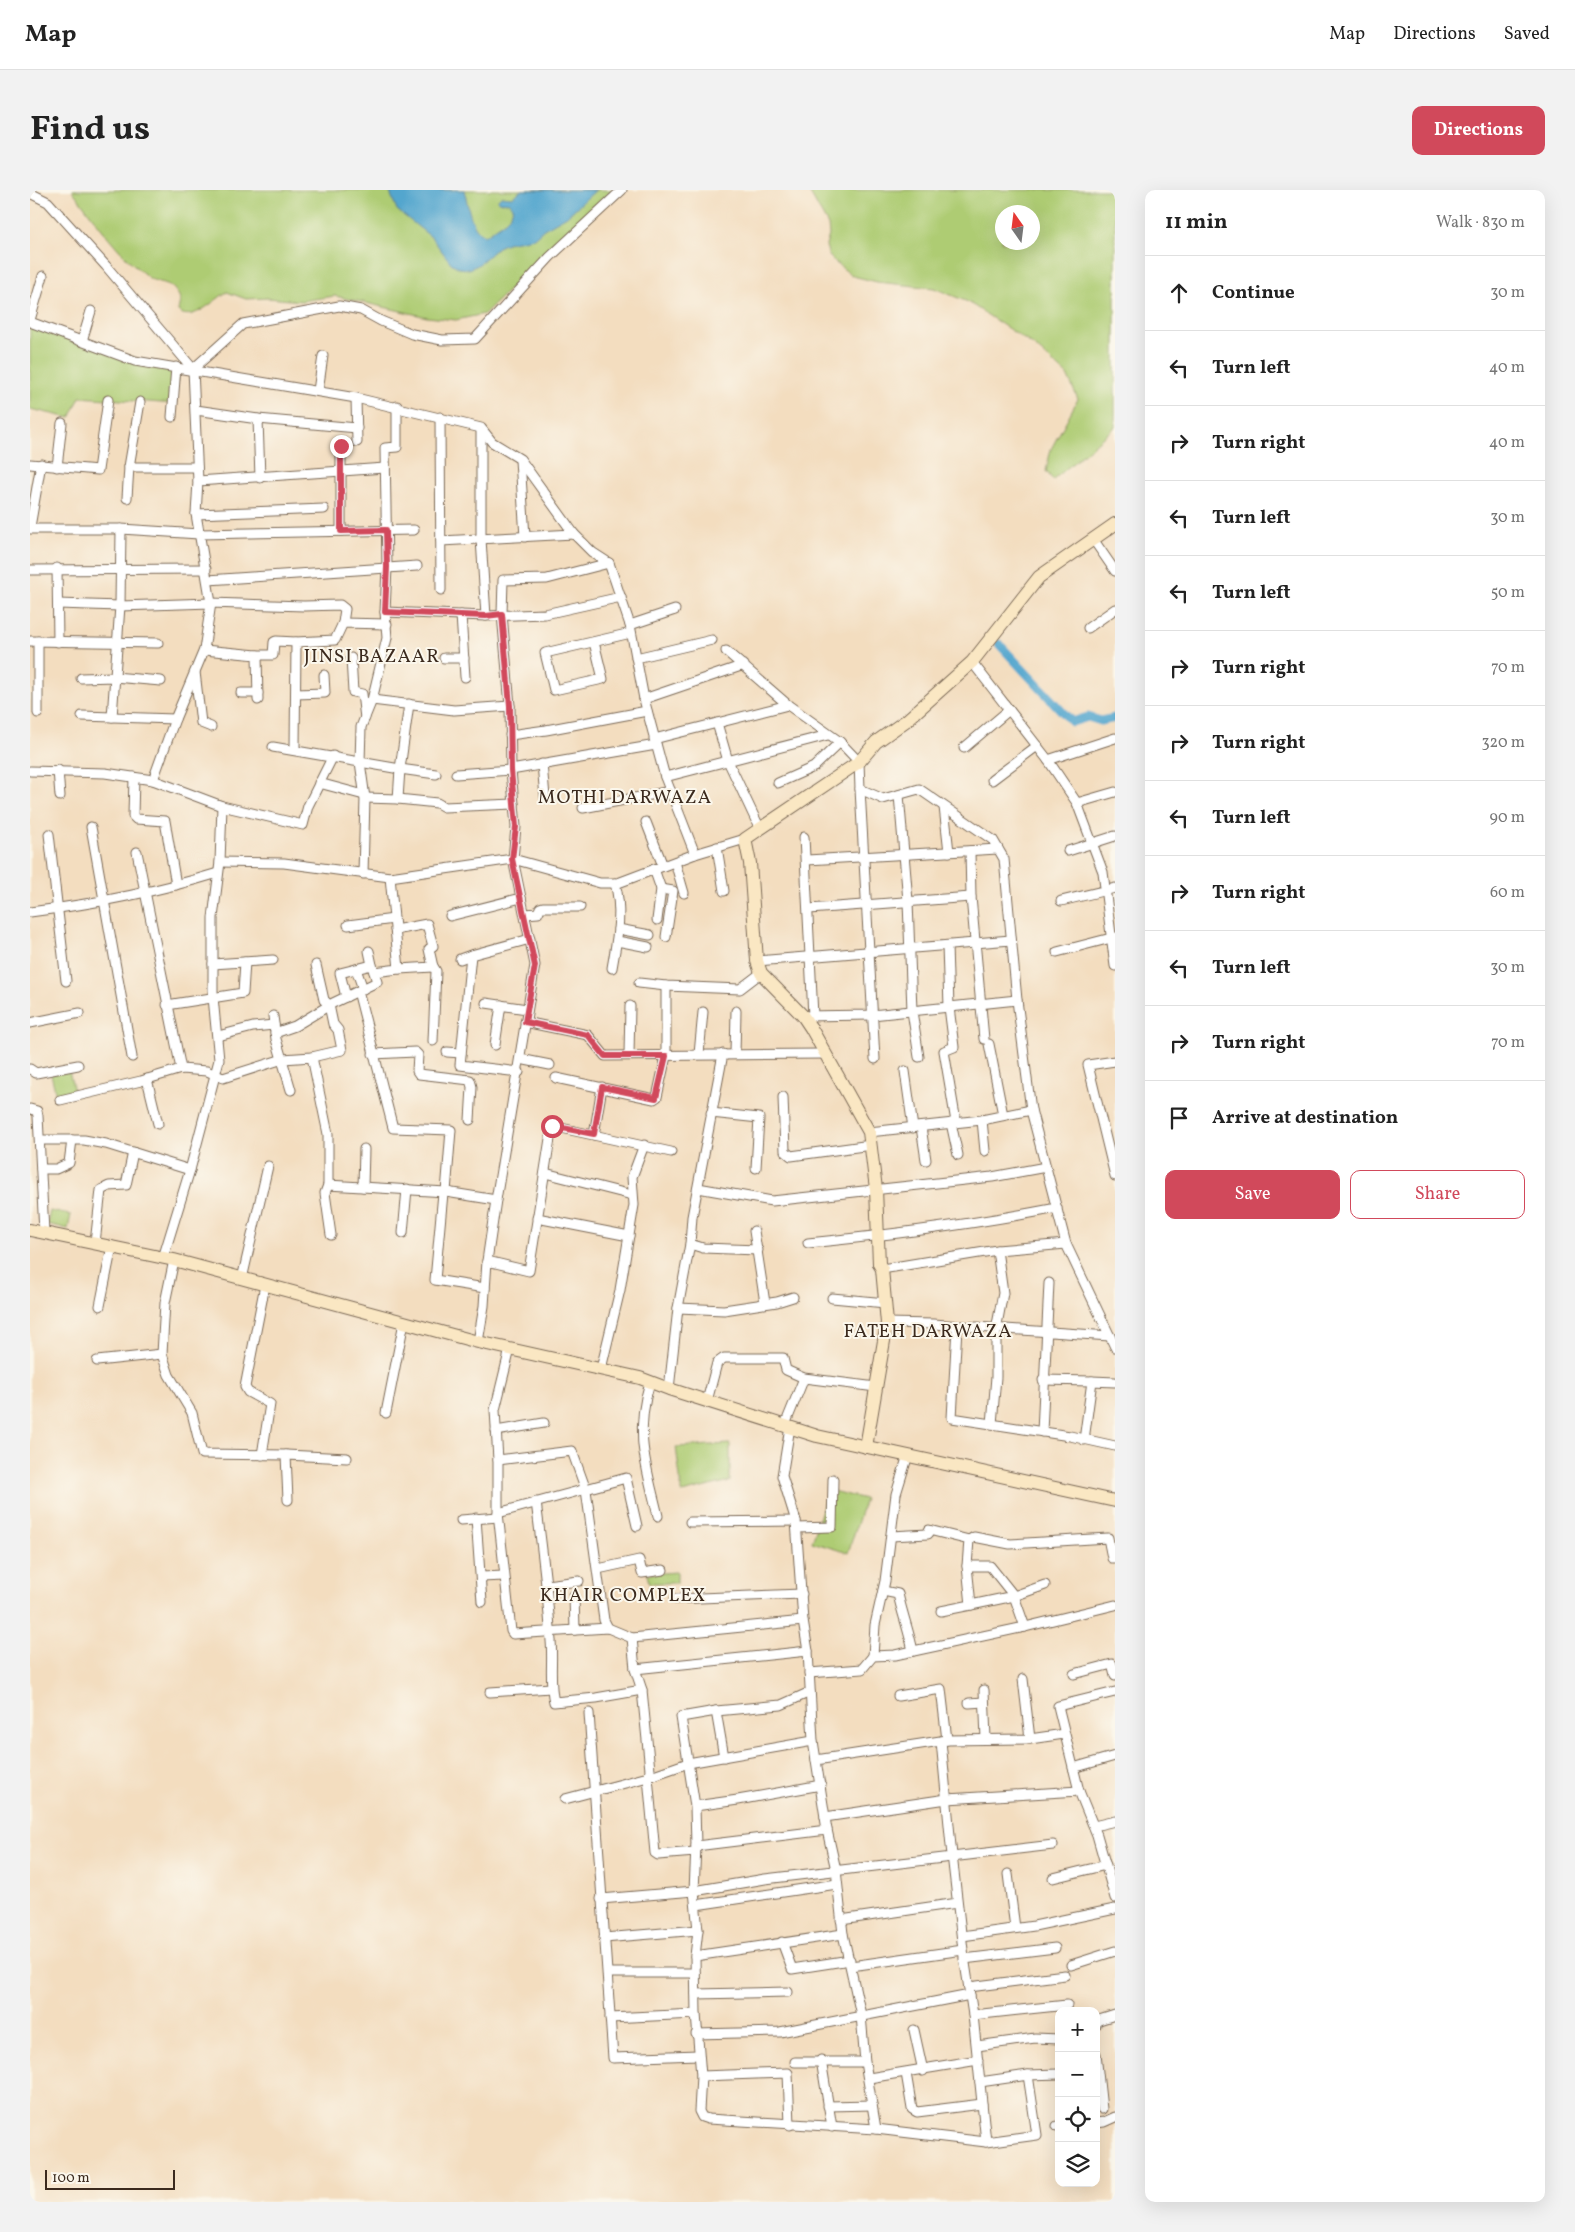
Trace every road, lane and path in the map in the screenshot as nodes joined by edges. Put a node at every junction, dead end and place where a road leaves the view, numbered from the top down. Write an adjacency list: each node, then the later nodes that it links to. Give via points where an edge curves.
1 (622, 190): 9 (street, via 550,257 475,339 442,340 412,334 361,310 339,306 243,324)
2 (30, 193): 9 (street, via 48,202)
3 (43, 276): 5 (street)
4 (91, 311): 6 (street)
5 (30, 321): 6 (street)
6 (82, 341): 8 (street, via 135,361)
7 (324, 356): 10 (street)
8 (176, 366): 9 (street); 16 (street)
9 (193, 369): 10 (street); 15 (street)
10 (318, 391): 11 (street)
11 (356, 398): 14 (street); 20 (street)
12 (108, 400): 27 (street, via 98,470)
13 (140, 402): 28 (street)
14 (397, 406): 17 (street); 30 (street, via 397,447 386,448)
15 (196, 410): 18 (street); 29 (street)
16 (172, 417)
17 (440, 417): 21 (street); 48 (street)
18 (258, 419): 20 (street); 32 (street)
19 (62, 423): 27 (street)
20 (357, 428): 22 (street)
21 (481, 428): 24 (street, via 492,442); 46 (street)
22 (356, 442)
23 (341, 446): 31 (street)
24 (520, 459): 44 (street); 45 (street)
25 (30, 464): 26 (street)
26 (41, 464): 27 (street); 38 (street)
27 (56, 467)
28 (129, 467): 29 (street); 34 (street)
29 (197, 467): 33 (street)
30 (386, 468): 31 (street); 40 (street)
31 (342, 472): 32 (street); 42 (street)
32 (260, 478): 33 (street)
33 (198, 481): 36 (street)
34 (127, 498)
35 (324, 509): 36 (street)
36 (196, 514): 43 (street)
37 (1115, 524): 47 (street)
38 (30, 528): 39 (street)
39 (121, 528): 43 (street); 53 (street)
40 (386, 530): 41 (street); 42 (street); 51 (street)
41 (414, 530)
42 (341, 531): 43 (street)
43 (199, 534): 54 (street)
44 (574, 534): 45 (street); 49 (street)
45 (525, 537): 46 (street)
46 (481, 539): 48 (street); 68 (street)
47 (1093, 539): 56 (street); 87 (street, via 1039,577)
48 (441, 541): 58 (street)
49 (609, 563): 59 (street); 66 (street, via 547,579 503,580)
50 (417, 566): 51 (street)
51 (387, 567): 57 (street); 65 (street)
52 (57, 568): 53 (street); 55 (street); 61 (street)
53 (120, 568): 54 (street); 62 (street)
54 (206, 569): 57 (street)
55 (30, 570)
56 (1115, 571)
57 (208, 580): 60 (street)
58 (441, 590)
59 (621, 597): 66 (street, via 545,614); 72 (street)
60 (211, 603): 62 (street); 69 (street, via 340,605 345,609); 80 (street)
61 (58, 604): 62 (street); 75 (street)
62 (120, 606): 76 (street)
63 (1115, 609): 71 (street)
64 (675, 610): 72 (street)
65 (385, 612): 67 (street); 70 (street)
66 (502, 614): 68 (street); 102 (street)
67 (461, 615): 68 (street); 85 (street)
68 (486, 616)
69 (343, 623): 70 (street); 77 (street, via 335,640)
70 (387, 624): 99 (street, via 387,638)
71 (1088, 628)
72 (631, 629): 78 (street); 86 (street)
73 (712, 640): 86 (street)
74 (34, 641): 75 (street); 95 (street)
75 (58, 642): 76 (street)
76 (116, 642): 79 (street); 91 (street)
77 (296, 642): 82 (street, via 276,641 273,655); 97 (street)
78 (594, 642): 78 (street, via 544,653 554,690 603,679)
79 (158, 643)
80 (204, 650): 82 (street); 89 (street)
81 (726, 651): 88 (street)
82 (257, 655): 96 (street, via 258,696)
83 (352, 658): 109 (street, via 354,692 362,693)
84 (444, 658): 85 (street)
85 (464, 658): 92 (street)
86 (636, 658): 98 (street)
87 (972, 662): 103 (street); 125 (street, via 907,720 876,742)
88 (744, 665): 98 (street); 101 (street)
89 (195, 672): 108 (street); 111 (street, via 201,722)
90 (324, 675): 97 (street, via 325,693)
91 (114, 677): 93 (street); 94 (street); 107 (street)
92 (465, 677)
93 (81, 678)
94 (161, 681)
95 (34, 686): 105 (street)
96 (242, 692)
97 (296, 694): 120 (street)
98 (644, 699): 104 (street)
99 (372, 700): 100 (street); 109 (street)
100 (410, 704): 102 (street, via 454,710); 127 (street)
101 (788, 705): 110 (street); 113 (street)
102 (510, 706): 112 (street)
103 (1010, 710): 117 (street); 119 (street)
104 (647, 711): 112 (street); 115 (street)
105 (38, 713)
106 (82, 716): 107 (street)
107 (112, 717): 108 (street)
108 (175, 718): 135 (street)
109 (365, 718): 124 (street, via 361,727)
110 (717, 723): 115 (street); 123 (street)
111 (211, 727)
112 (510, 735): 130 (street)
113 (828, 735): 116 (street); 123 (street)
114 (1115, 738): 122 (street)
115 (655, 742): 126 (street, via 623,752); 133 (street)
116 (840, 742): 125 (street); 138 (street, via 814,766)
117 (1037, 746): 122 (street); 136 (street)
118 (273, 747): 120 (street)
119 (964, 748)
120 (295, 749): 121 (street)
121 (333, 756): 124 (street); 137 (street)
122 (1048, 760): 147 (street)
123 (728, 761): 133 (street); 154 (street)
124 (360, 762): 127 (street); 144 (street)
125 (859, 762): 139 (street); 154 (street)
126 (542, 764): 130 (street); 145 (street)
127 (400, 769): 131 (street); 146 (street)
128 (30, 770): 129 (street)
129 (58, 770): 134 (street); 143 (street)
130 (511, 770): 132 (street); 148 (street)
131 (436, 774)
132 (456, 774)
133 (665, 777): 140 (street)
134 (134, 778): 135 (street); 178 (street, via 132,816 165,821)
135 (153, 780): 149 (street)
136 (992, 780)
137 (319, 783): 144 (street); 149 (street, via 303,825)
138 (778, 783)
139 (860, 789): 142 (street, via 883,798); 168 (street)
140 (671, 791): 151 (street); 166 (street)
141 (1115, 792): 147 (street)
142 (899, 795): 150 (street, via 919,790); 167 (street)
143 (60, 796)
144 (364, 796): 146 (street); 175 (street)
145 (545, 797)
146 (398, 799): 148 (street, via 436,803 444,807)
147 (1077, 803): 159 (street)
148 (514, 804): 169 (street, via 516,827)
149 (222, 806): 171 (street)
150 (944, 807): 161 (street, via 993,840); 165 (street)
151 (583, 808)
152 (646, 822): 173 (street)
153 (91, 827): 188 (street)
154 (760, 829): 158 (street)
155 (49, 834): 192 (street)
156 (804, 836): 170 (street)
157 (1115, 836): 159 (street)
158 (745, 839): 160 (street); 224 (street)
159 (1093, 843): 163 (street); 182 (street)
160 (717, 847): 166 (street); 181 (street)
161 (998, 849): 162 (street); 206 (street, via 1004,859)
162 (970, 851): 165 (street); 185 (street)
163 (1068, 851)
164 (137, 852): 183 (street)
165 (950, 852): 167 (street)
166 (695, 854): 172 (street)
167 (905, 854): 168 (street); 189 (street)
168 (864, 857): 170 (street); 190 (street)
169 (512, 859): 176 (street); 177 (street, via 600,883); 186 (street)
170 (807, 860): 193 (street)
171 (220, 862): 174 (street); 175 (street, via 284,863)
172 (675, 862): 173 (street); 184 (street)
173 (658, 868): 177 (street); 180 (street)
174 (218, 873): 178 (street); 220 (street, via 213,918)
175 (363, 874): 176 (street)
176 (390, 877): 197 (street)
177 (614, 883): 200 (street, via 620,916)
178 (176, 885): 183 (street)
179 (1115, 888): 182 (street)
180 (661, 889): 198 (street); 203 (street, via 672,891)
181 (724, 891)
182 (1104, 891): 187 (street); 204 (street)
183 (145, 892): 188 (street); 237 (street)
184 (684, 893)
185 (971, 897): 189 (street); 208 (street)
186 (521, 898): 195 (street); 196 (street)
187 (1061, 901)
188 (104, 902): 192 (street); 265 (street)
189 (908, 902): 190 (street); 211 (street)
190 (866, 905): 193 (street); 213 (street)
191 (580, 907): 195 (street, via 541,907 538,913)
192 (58, 908): 194 (street); 229 (street)
193 (809, 909): 216 (street)
194 (30, 912)
195 (525, 914): 205 (street)
196 (450, 916)
197 (394, 919): 199 (street); 201 (street)
198 (656, 920)
199 (348, 925)
200 (618, 929): 202 (street); 207 (street)
201 (395, 930): 222 (street, via 427,924 433,946 430,949); 227 (street)
202 (650, 935)
203 (666, 937)
204 (1113, 937): 214 (street); 223 (street)
205 (530, 939): 215 (street); 243 (street, via 535,966)
206 (1011, 940): 208 (street); 235 (street)
207 (617, 941): 210 (street); 225 (street)
208 (976, 944): 209 (street); 239 (street)
209 (946, 946): 211 (street); 242 (street)
210 (648, 947)
211 (910, 948): 213 (street); 245 (street)
212 (369, 951): 226 (street)
213 (869, 952): 216 (street); 248 (street)
214 (1058, 952)
215 (471, 955): 217 (street); 257 (street)
216 (811, 957): 224 (street); 249 (street)
217 (460, 959)
218 (273, 960): 219 (street)
219 (245, 962): 220 (street); 233 (street, via 243,993)
220 (213, 964): 233 (street)
221 (316, 964): 238 (street, via 324,1000)
222 (433, 966): 227 (street); 254 (street, via 436,971)
223 (1115, 966)
224 (759, 967): 231 (street, via 740,989); 249 (street)
225 (612, 968)
226 (374, 969): 227 (street); 228 (street); 232 (street, via 377,982)
227 (399, 969)
228 (356, 970): 232 (street); 234 (street, via 340,973)
229 (66, 981)
230 (639, 983): 231 (street)
231 (666, 986): 264 (street)
232 (360, 990): 234 (street); 258 (street)
233 (213, 997): 237 (street); 253 (street)
234 (346, 997): 238 (street)
235 (1017, 1000): 239 (street); 286 (street)
236 (486, 1004): 240 (street)
237 (167, 1005): 275 (street)
238 (329, 1005): 252 (street, via 295,1026); 266 (street, via 342,1050)
239 (981, 1005): 242 (street); 288 (street)
240 (501, 1006): 243 (street); 255 (street)
241 (630, 1006): 263 (street)
242 (949, 1007): 245 (street); 291 (street, via 954,1046 944,1051)
243 (527, 1009): 250 (street)
244 (736, 1011): 261 (street)
245 (912, 1011): 248 (street); 267 (street)
246 (703, 1012): 259 (street)
247 (80, 1013): 251 (street)
248 (872, 1015): 249 (street); 270 (street)
249 (808, 1016): 262 (street)
250 (525, 1022): 263 (street, via 588,1035 605,1056); 269 (street)
251 (30, 1023)
252 (274, 1025): 253 (street); 268 (street)
253 (218, 1036): 278 (street)
254 (433, 1041)
255 (495, 1045)
256 (447, 1052): 257 (street)
257 (461, 1053): 277 (street, via 460,1065)
258 (373, 1054): 289 (street, via 415,1052 419,1074 470,1080); 318 (street, via 393,1128 451,1130)
259 (699, 1054): 260 (street); 264 (street)
260 (723, 1054): 261 (street); 287 (street)
261 (735, 1054): 262 (street)
262 (824, 1054): 295 (street)
263 (629, 1055): 264 (street)
264 (666, 1056): 281 (street, via 656,1098)
265 (132, 1057)
266 (312, 1057): 268 (street); 313 (street, via 328,1134)
267 (919, 1057)
268 (283, 1059): 278 (street, via 223,1078); 282 (street)
269 (520, 1059): 273 (street); 277 (street)
270 (875, 1059)
271 (1115, 1061): 301 (street, via 1088,1065)
272 (78, 1065): 274 (street, via 36,1073)
273 (550, 1065)
274 (30, 1069)
275 (181, 1069): 278 (street); 280 (street)
276 (905, 1071): 293 (street)
277 (519, 1072): 320 (street)
278 (217, 1073): 310 (street)
279 (556, 1078): 281 (street)
280 (147, 1079): 284 (street); 292 (street)
281 (602, 1087): 294 (street)
282 (291, 1090)
283 (784, 1096): 295 (street, via 785,1151 791,1156 823,1153)
284 (60, 1100)
285 (30, 1109): 296 (street, via 37,1111)
286 (1031, 1110): 288 (street); 307 (street)
287 (711, 1113): 309 (street, via 759,1118); 315 (street)
288 (1003, 1115): 290 (street)
289 (470, 1120)
290 (982, 1120): 291 (street); 300 (street)
291 (953, 1122): 293 (street); 304 (street)
292 (158, 1124)
293 (917, 1128): 295 (street); 305 (street)
294 (594, 1134): 298 (street); 311 (street, via 552,1126)
295 (870, 1139): 316 (street)
296 (40, 1140): 297 (street); 308 (street)
297 (72, 1140): 302 (street, via 106,1144); 308 (street, via 69,1163 61,1168)
298 (644, 1145): 303 (street); 319 (street, via 632,1177)
299 (364, 1149): 314 (street)
300 (985, 1151)
301 (1112, 1151): 312 (street)
302 (133, 1152): 310 (street); 330 (street, via 126,1185 101,1190)
303 (671, 1152)
304 (958, 1155)
305 (926, 1160)
306 (268, 1166): 340 (street)
307 (1046, 1167): 316 (street, via 992,1177); 321 (street)
308 (41, 1168): 325 (street)
309 (756, 1168)
310 (190, 1170): 337 (street)
311 (545, 1173): 319 (street); 322 (street)
312 (1115, 1176)
313 (328, 1185): 314 (street); 327 (street, via 325,1193)
314 (364, 1187): 317 (street)
315 (698, 1188): 316 (street, via 772,1201); 332 (street)
316 (876, 1189): 329 (street)
317 (407, 1190): 318 (street); 326 (street)
318 (444, 1193): 320 (street); 343 (street, via 435,1280)
319 (632, 1195): 328 (street, via 634,1205)
320 (496, 1200): 338 (street)
321 (1057, 1208): 329 (street); 333 (street)
322 (537, 1218): 328 (street); 338 (street, via 530,1271)
323 (30, 1230): 325 (street)
324 (754, 1230): 335 (street)
325 (44, 1232): 330 (street)
326 (403, 1232)
327 (331, 1235)
328 (629, 1236): 361 (street)
329 (879, 1236): 331 (street); 339 (street, via 879,1264)
330 (95, 1243): 334 (street)
331 (808, 1243)
332 (690, 1244): 335 (street, via 702,1248); 349 (street)
333 (1066, 1244): 336 (street); 355 (street)
334 (112, 1246): 337 (street); 348 (street)
335 (758, 1250): 346 (street)
336 (997, 1250): 339 (street); 353 (street, via 1002,1293)
337 (169, 1259): 340 (street); 359 (street)
338 (487, 1261): 343 (street)
339 (882, 1268): 347 (street)
340 (242, 1279): 342 (street)
341 (1049, 1283): 354 (street)
342 (265, 1285): 350 (street); 379 (street, via 245,1387 270,1404)
343 (486, 1288): 356 (street)
344 (793, 1298): 346 (street)
345 (832, 1298): 347 (street)
346 (765, 1303): 349 (street, via 724,1310)
347 (886, 1303): 351 (street)
348 (100, 1306)
349 (678, 1308): 368 (street)
350 (404, 1322): 356 (street); 370 (street)
351 (887, 1323): 352 (street); 367 (street)
352 (957, 1327): 353 (street); 372 (street, via 952,1418)
353 (996, 1330): 354 (street); 372 (street)
354 (1046, 1332): 355 (street); 363 (street)
355 (1110, 1336): 357 (street)
356 (478, 1342): 358 (street)
357 (1115, 1347)
358 (510, 1349): 361 (street); 374 (street, via 495,1410)
359 (162, 1354): 360 (street); 379 (street, via 169,1375 192,1413 202,1454)
360 (97, 1361)
361 (601, 1369): 365 (street)
362 (804, 1378): 367 (street); 369 (street, via 786,1370 783,1358 721,1359 717,1363); 373 (street)
363 (1043, 1380): 364 (street); 375 (street)
364 (1092, 1381): 366 (street); 376 (street)
365 (650, 1382): 368 (street); 390 (street, via 642,1407 642,1447)
366 (1115, 1382)
367 (876, 1386): 378 (street)
368 (669, 1389): 369 (street)
369 (707, 1401): 373 (street)
370 (386, 1413)
371 (544, 1423): 374 (street)
372 (992, 1424): 375 (street)
373 (788, 1426): 378 (street); 394 (street, via 782,1476)
374 (496, 1431): 383 (street)
375 (1042, 1432): 376 (street)
376 (1084, 1440): 377 (street)
377 (1115, 1446)
378 (866, 1447): 381 (street)
379 (262, 1455): 380 (street)
380 (286, 1455): 382 (street); 386 (street)
381 (908, 1455): 387 (street); 396 (street, via 896,1494)
382 (347, 1458)
383 (498, 1460): 385 (street, via 572,1451); 389 (street)
384 (833, 1479): 394 (street, via 832,1527)
385 (586, 1490): 388 (street); 395 (street, via 626,1478); 400 (street)
386 (288, 1500)
387 (1115, 1501)
388 (536, 1502): 389 (street); 405 (street)
389 (498, 1515): 391 (street); 402 (street)
390 (658, 1516)
391 (476, 1518): 392 (street); 403 (street)
392 (461, 1520)
393 (690, 1522): 394 (street)
394 (796, 1524): 408 (street)
395 (637, 1526)
396 (891, 1536): 397 (street, via 928,1534 929,1530); 407 (street)
397 (969, 1540): 398 (street, via 974,1537 1010,1544 1108,1538 1112,1558); 399 (street)
398 (1115, 1558)
399 (967, 1566): 410 (street, via 990,1566); 413 (street)
400 (598, 1569): 401 (street, via 639,1560 642,1573); 418 (street, via 604,1620)
401 (663, 1570)
402 (504, 1576): 403 (street); 420 (street, via 512,1633)
403 (481, 1577): 412 (street)
404 (579, 1581): 405 (street)
405 (546, 1585): 420 (street)
406 (1045, 1585): 410 (street)
407 (883, 1591): 423 (street, via 898,1594); 424 (street, via 875,1625)
408 (802, 1594): 411 (street); 416 (street)
409 (574, 1596): 419 (street)
410 (1014, 1596): 413 (street); 417 (street)
411 (675, 1599)
412 (482, 1602)
413 (971, 1605): 415 (street)
414 (1115, 1605): 417 (street)
415 (941, 1611)
416 (803, 1621): 421 (street); 422 (street)
417 (1025, 1627): 423 (street)
418 (608, 1628): 419 (street); 421 (street)
419 (575, 1630): 420 (street)
420 (551, 1632): 431 (street)
421 (632, 1638): 426 (street)
422 (808, 1651): 426 (street); 427 (street)
423 (914, 1651): 424 (street)
424 (873, 1656): 427 (street, via 862,1669)
425 (1114, 1663): 428 (street); 429 (street)
426 (636, 1669): 432 (street)
427 (808, 1673): 435 (street)
428 (1074, 1674)
429 (1115, 1676)
430 (1023, 1679): 444 (street)
431 (551, 1688): 432 (street, via 554,1702); 434 (street)
432 (642, 1690): 452 (street)
433 (984, 1690): 438 (street)
434 (490, 1692)
435 (810, 1692): 440 (street, via 781,1705); 446 (street)
436 (1115, 1692): 442 (street, via 1058,1706)
437 (898, 1696): 445 (street, via 941,1689)
438 (984, 1702): 439 (street); 443 (street)
439 (969, 1703)
440 (716, 1711): 448 (street); 450 (street, via 681,1717)
441 (589, 1713): 454 (street)
442 (1064, 1734): 444 (street); 451 (street)
443 (986, 1739): 444 (street); 445 (street)
444 (1030, 1739)
445 (944, 1740): 449 (street); 457 (street)
446 (813, 1741): 448 (street); 449 (street)
447 (1115, 1756): 451 (street)
448 (724, 1757): 450 (street)
449 (816, 1760): 453 (street)
450 (688, 1763): 452 (street); 458 (street)
451 (1072, 1768): 455 (street)
452 (648, 1777): 454 (street); 464 (street, via 655,1853)
453 (821, 1785): 458 (street); 459 (street)
454 (595, 1790): 456 (street); 474 (street)
455 (1079, 1791): 457 (street); 461 (street)
456 (565, 1799)
457 (947, 1799): 459 (street); 465 (street)
458 (695, 1806): 464 (street)
459 (825, 1817): 462 (street)
460 (1115, 1821): 461 (street)
461 (1094, 1826): 466 (street)
462 (827, 1830): 464 (street); 467 (street)
463 (1053, 1845): 465 (street)
464 (696, 1849): 472 (street)
465 (953, 1858): 467 (street); 475 (street)
466 (1106, 1865): 469 (street); 471 (street)
467 (836, 1870): 470 (street); 472 (street)
468 (1008, 1874): 479 (street)
469 (1053, 1878)
470 (837, 1884): 476 (street); 478 (street)
471 (1113, 1885): 473 (street)
472 (694, 1891): 474 (street); 476 (street)
473 (1115, 1898)
474 (602, 1899): 483 (street)
475 (957, 1903): 478 (street); 482 (street)
476 (696, 1905): 480 (street)
477 (1115, 1909): 479 (street)
478 (841, 1920): 481 (street)
479 (1015, 1928): 482 (street)
480 (698, 1930): 483 (street); 488 (street)
481 (843, 1934): 484 (street); 489 (street)
482 (962, 1936): 487 (street)
483 (604, 1938): 491 (street)
484 (782, 1942): 488 (street); 489 (street, via 792,1970)
485 (1055, 1948): 487 (street)
486 (1115, 1951): 490 (street)
487 (964, 1955): 489 (street); 494 (street)
488 (695, 1956): 492 (street)
489 (850, 1963): 500 (street)
490 (1071, 1965)
491 (608, 1973): 492 (street); 502 (street)
492 (695, 1973): 496 (street)
493 (1065, 1975): 494 (street)
494 (969, 1991): 499 (street); 500 (street)
495 (788, 1992): 496 (street)
496 (696, 1994): 498 (street)
497 (1067, 2005): 499 (street)
498 (696, 2014): 502 (street); 505 (street)
499 (973, 2014): 507 (street)
500 (861, 2015): 505 (street, via 837,2023 780,2032); 512 (street)
501 (1115, 2015): 503 (street)
502 (610, 2018): 508 (street, via 613,2058)
503 (1100, 2020)
504 (914, 2030): 513 (street)
505 (696, 2034): 508 (street)
506 (1055, 2039): 507 (street, via 1035,2038)
507 (976, 2046): 510 (street)
508 (698, 2055): 517 (street)
509 (821, 2060): 511 (street); 512 (street); 523 (street)
510 (978, 2060): 513 (street); 519 (street)
511 (795, 2062)
512 (865, 2062): 518 (street)
513 (923, 2071): 514 (street)
514 (906, 2073): 518 (street); 521 (street, via 912,2109 917,2112)
515 (1055, 2074): 516 (street)
516 (1028, 2075): 519 (street); 530 (street, via 1037,2134)
517 (701, 2076): 527 (street, via 699,2111 702,2118); 527 (street, via 788,2073)
518 (869, 2078): 522 (street)
519 (980, 2082): 521 (street)
520 (1100, 2093): 524 (street)
521 (982, 2104): 530 (street)
522 (872, 2105): 523 (street); 529 (street)
523 (828, 2106): 528 (street)
524 (1102, 2108)
525 (1115, 2117): 526 (street)
526 (1100, 2123)
527 (790, 2125): 528 (street)
528 (832, 2127): 529 (street)
529 (876, 2129): 530 (street)
530 (986, 2142)

